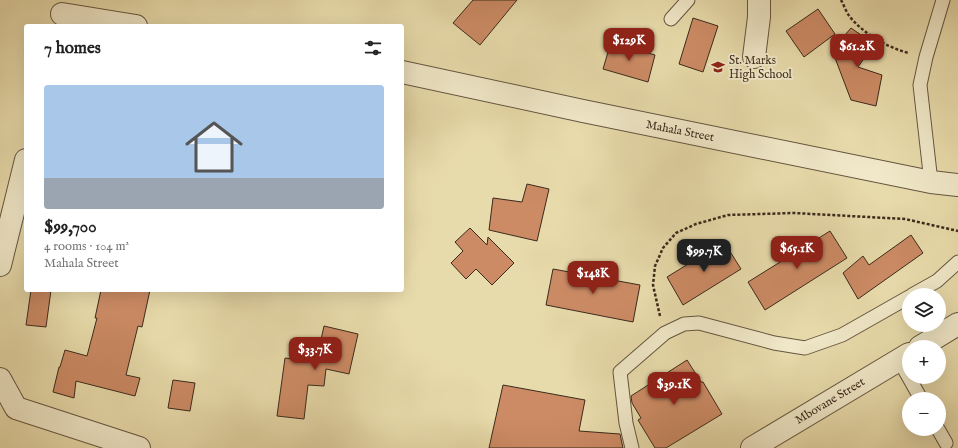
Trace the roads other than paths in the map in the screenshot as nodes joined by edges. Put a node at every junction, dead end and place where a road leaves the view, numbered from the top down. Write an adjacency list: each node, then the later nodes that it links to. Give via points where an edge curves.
1 (688, 0): 5 (lane)
2 (759, 0): 7 (street)
3 (943, 0): 10 (lane, via 920,84)
4 (62, 13): 6 (street)
5 (671, 19)
6 (125, 24)
7 (754, 57)
8 (405, 76): 10 (street, Mahala Street)
9 (24, 168): 13 (street)
10 (931, 182): 11 (street, Mahala Street)
11 (958, 185)
12 (958, 262): 14 (lane, via 937,281)
13 (0, 265)
14 (924, 288)
15 (902, 301): 23 (lane, via 842,335 805,348 774,343 699,323 684,324 664,332 620,372 626,423)
16 (958, 324): 17 (street)
17 (932, 340)
18 (902, 358): 24 (street, Mbovane Street)
19 (0, 379): 22 (street, via 16,408)
20 (942, 436): 21 (lane)
21 (946, 443)
22 (139, 448)
23 (632, 448)
24 (752, 448)

